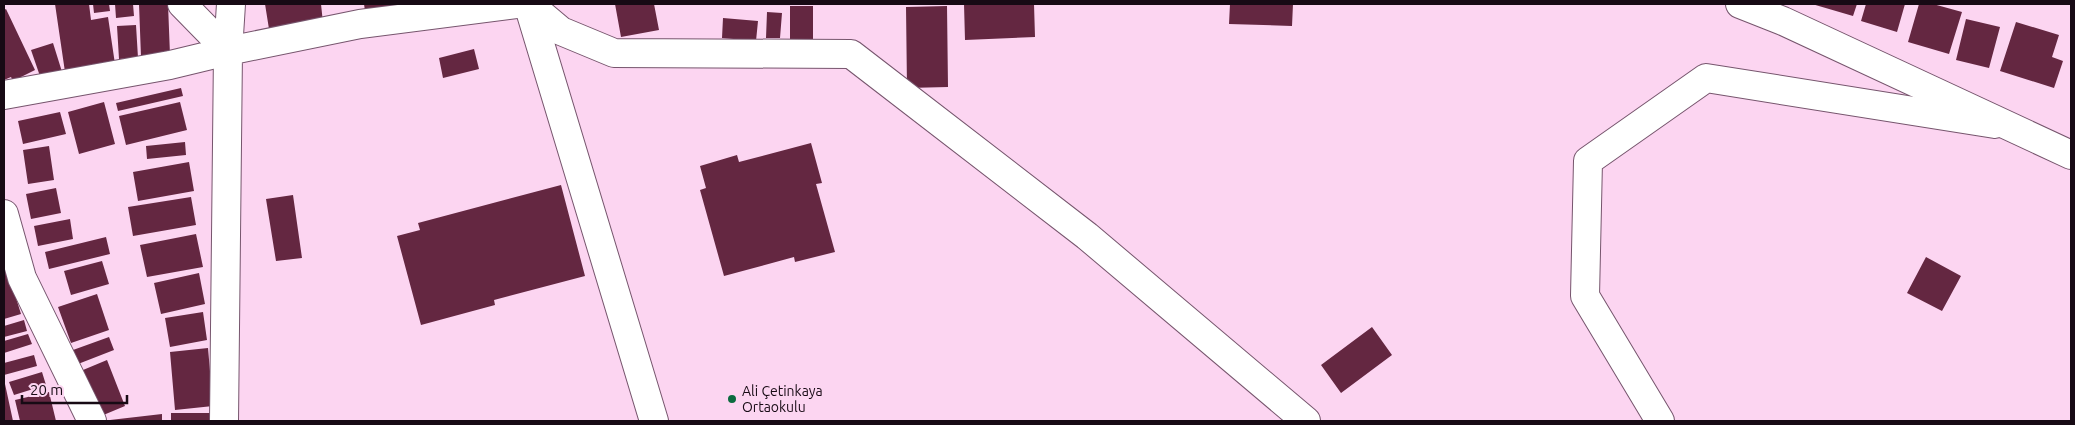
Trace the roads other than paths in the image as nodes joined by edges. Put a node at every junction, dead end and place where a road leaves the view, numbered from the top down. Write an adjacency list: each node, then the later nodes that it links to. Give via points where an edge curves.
1 (182, 4): 6 (street)
2 (231, 4): 6 (street)
3 (516, 4): 6 (street, via 360,24)
4 (529, 4): 13 (street); 14 (street, via 561,31 614,53 851,54 1087,236)
5 (1740, 4): 8 (street)
6 (228, 51): 7 (street, via 170,65); 12 (street)
7 (4, 95)
8 (2011, 126): 9 (street); 15 (street, via 1706,78 1588,161 1585,296)
9 (2071, 155)
10 (4, 214): 11 (street, via 22,278)
11 (92, 421)
12 (224, 421)
13 (654, 421)
14 (1306, 421)
15 (1660, 421)

